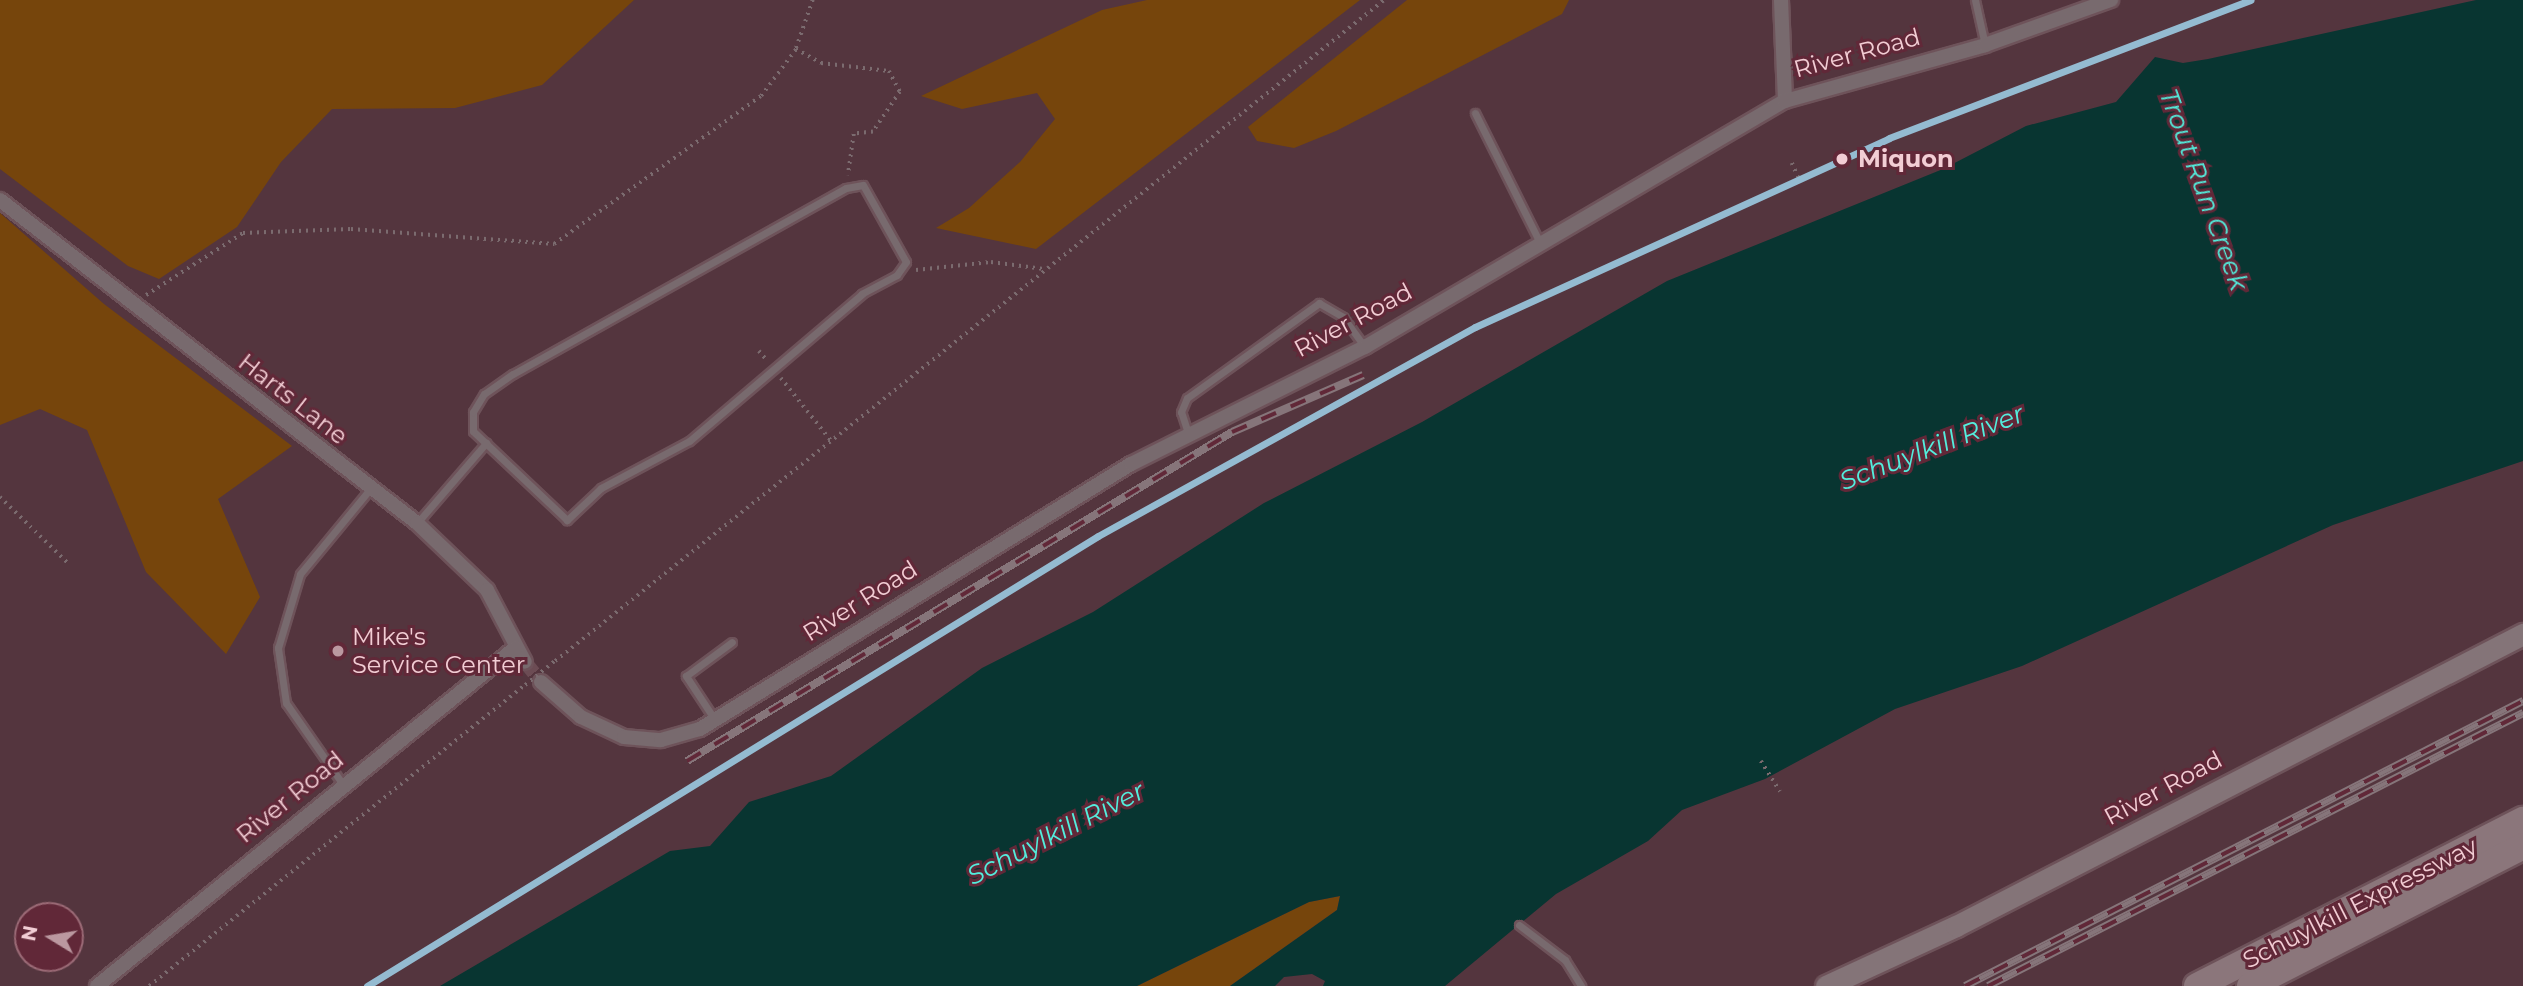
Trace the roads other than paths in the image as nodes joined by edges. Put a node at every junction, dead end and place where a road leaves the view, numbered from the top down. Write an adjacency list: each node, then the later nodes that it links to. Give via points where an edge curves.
1 (1781, 0): 5 (street)
2 (1975, 0): 4 (lane)
3 (2111, 0): 4 (street, River Road)
4 (1985, 45): 5 (street, River Road)
5 (1785, 100): 8 (street, River Road)
6 (1475, 113): 8 (lane)
7 (0, 200): 12 (street, Harts Lane)
8 (1541, 246): 9 (street, River Road)
9 (1365, 346): 10 (street, River Road); 10 (lane, via 1343,317 1319,303 1187,398 1181,412)
10 (1188, 433): 19 (street, River Road)
11 (486, 443): 11 (lane, via 473,431 473,412 484,394 846,188 863,185 906,262 689,441 601,488 567,520); 13 (lane)
12 (371, 488): 13 (street, Harts Lane); 20 (lane, via 300,574 278,648 286,703)
13 (417, 523): 16 (street, Harts Lane, via 487,590)
14 (2523, 634): 26 (street, River Road, via 1977,916)
15 (732, 642): 19 (lane, via 686,676)
16 (515, 648): 17 (street, Harts Lane); 20 (street, River Road)
17 (525, 662)
18 (541, 682): 19 (street, River Road, via 602,730 645,740 681,736)
19 (715, 720)
20 (344, 787): 24 (street, River Road)
21 (2523, 820): 27 (highway, Schuylkill Expressway)
22 (2523, 846): 28 (highway, Schuylkill Expressway)
23 (1519, 925): 25 (lane, via 1565,960)
24 (97, 986)
25 (1581, 986)
26 (1826, 986)
27 (2197, 986)
28 (2250, 986)

